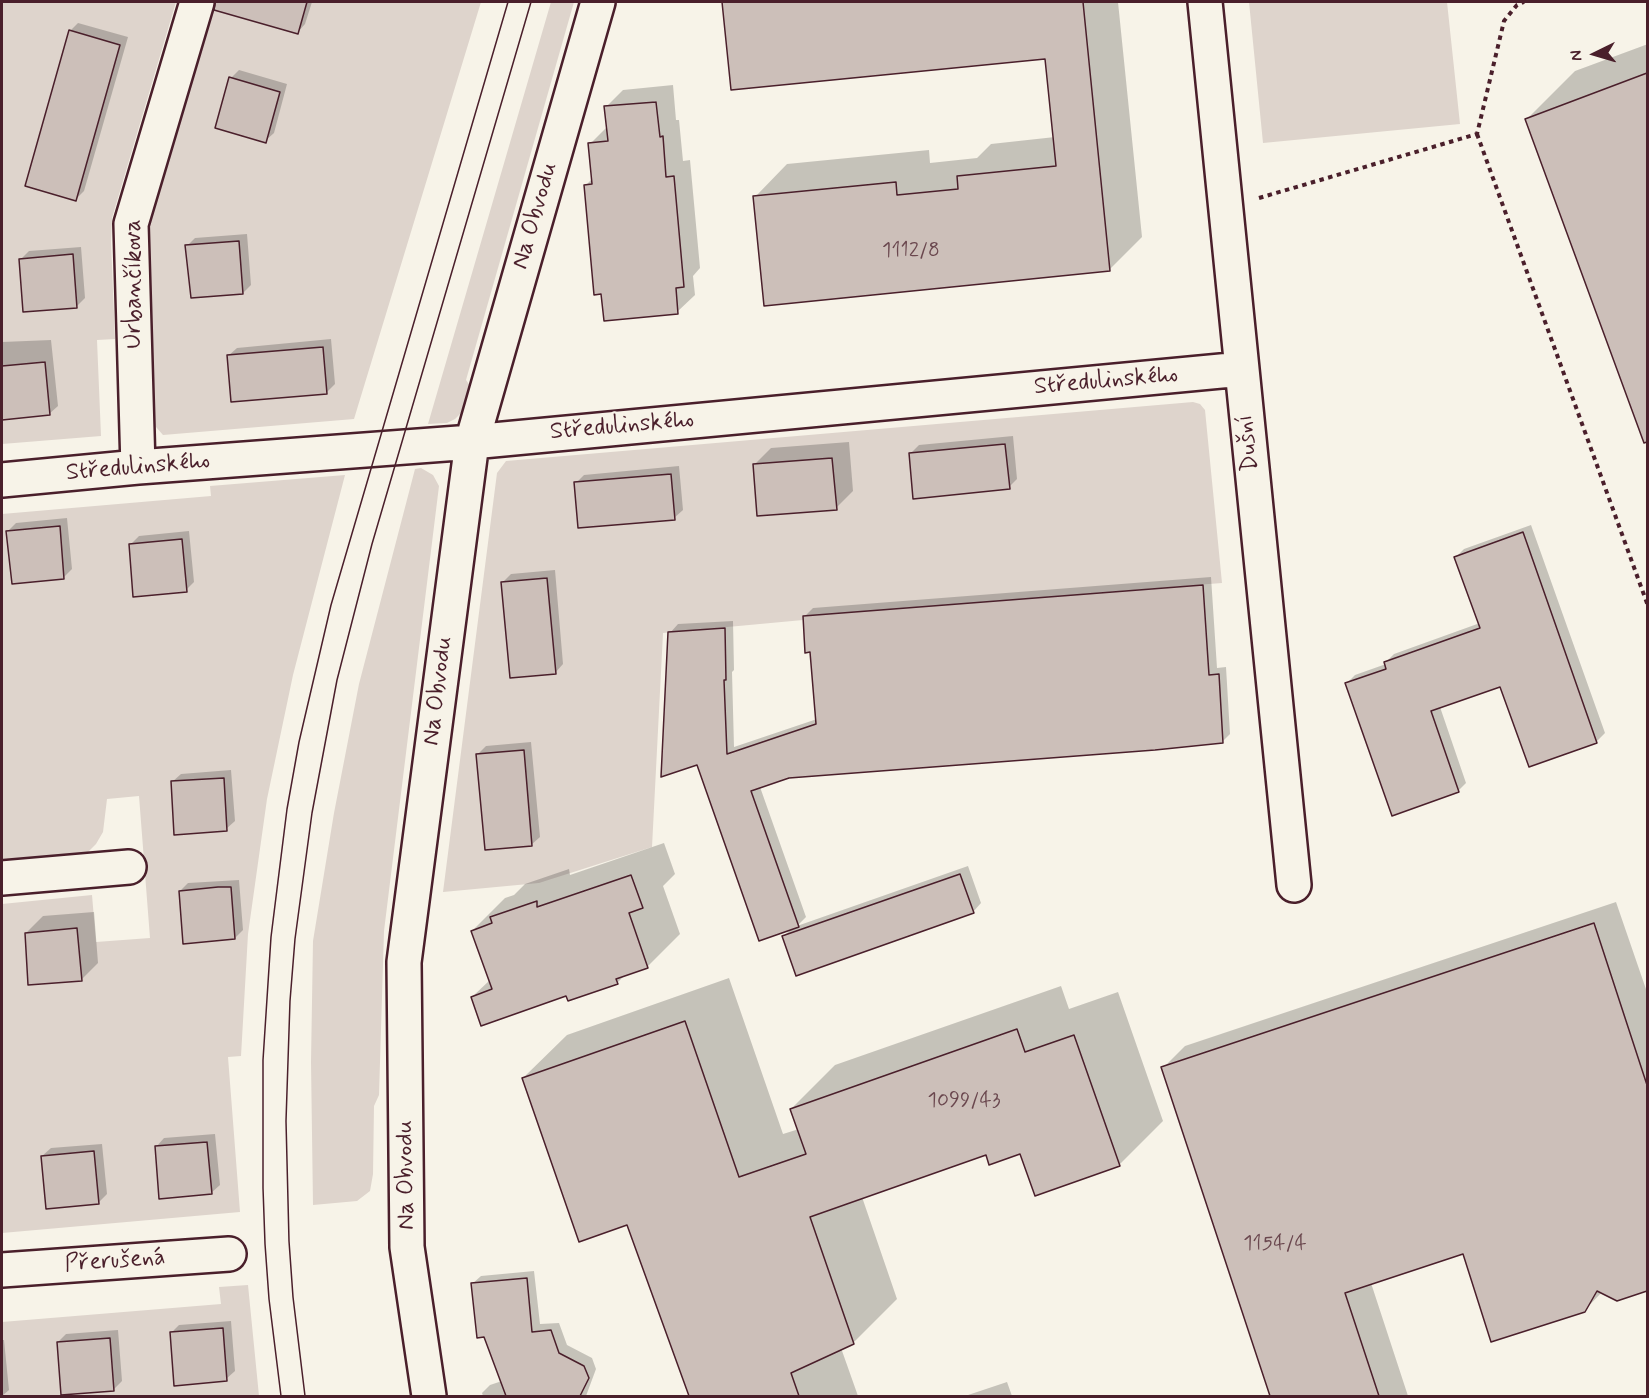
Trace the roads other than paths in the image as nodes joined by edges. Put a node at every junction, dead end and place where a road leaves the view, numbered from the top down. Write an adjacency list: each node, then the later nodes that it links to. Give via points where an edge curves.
1 (197, 2): 6 (street, Urbančíkova, via 131,224)
2 (598, 2): 5 (street, Na Obvodu)
3 (1205, 2): 4 (street, Dušní)
4 (1242, 369): 5 (street, Středulinského); 10 (street, Dušní)
5 (472, 442): 6 (street, Středulinského); 13 (street, Na Obvodu, via 404,962 408,1247)
6 (138, 467): 7 (street, Středulinského)
7 (2, 480)
8 (129, 867): 9 (street)
9 (2, 878)
10 (1294, 885)
11 (229, 1254): 12 (street, Přerušená)
12 (2, 1270)
13 (429, 1396)

